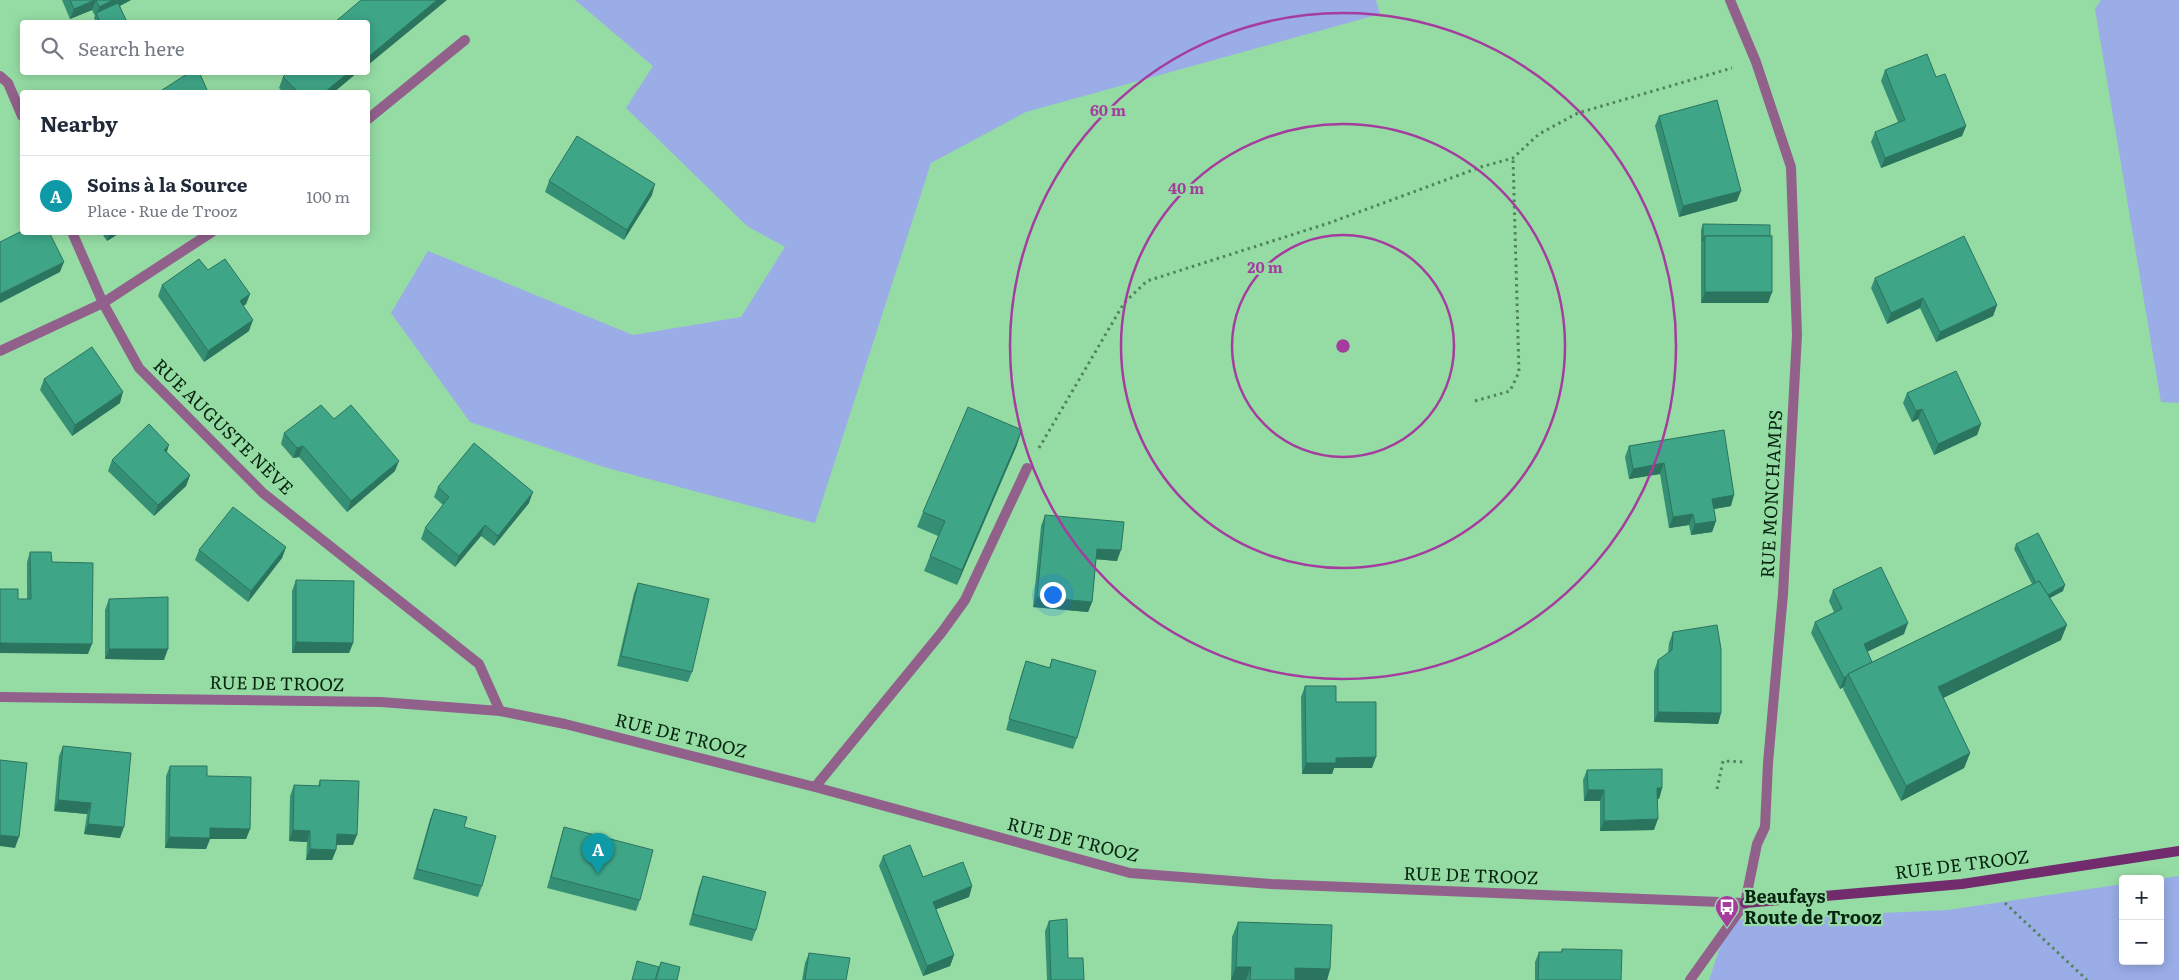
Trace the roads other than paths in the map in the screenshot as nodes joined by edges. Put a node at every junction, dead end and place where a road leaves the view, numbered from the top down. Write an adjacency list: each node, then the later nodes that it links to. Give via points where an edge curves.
1 (1730, 0): 15 (street, RUE MONCHAMPS, via 1756,62 1791,167 1797,335 1783,594 1765,827 1757,844)
2 (465, 40): 5 (street)
3 (0, 76): 4 (street, via 8,82)
4 (20, 111)
5 (370, 117)
6 (73, 235): 8 (street, RUE AUGUSTE NÈVE)
7 (207, 235): 8 (street)
8 (103, 303): 9 (street); 12 (street, RUE AUGUSTE NÈVE, via 139,368 263,493 479,664)
9 (0, 351)
10 (1027, 468): 13 (street, via 965,600)
11 (0, 697): 12 (street, RUE DE TROOZ, via 381,702)
12 (500, 711): 13 (street, RUE DE TROOZ)
13 (815, 787): 15 (street, RUE DE TROOZ, via 1130,873 1271,884)
14 (2179, 851): 15 (street, RUE DE TROOZ, via 1982,881)
15 (1745, 903): 16 (street, RUE MONCHAMPS)
16 (1690, 980)

